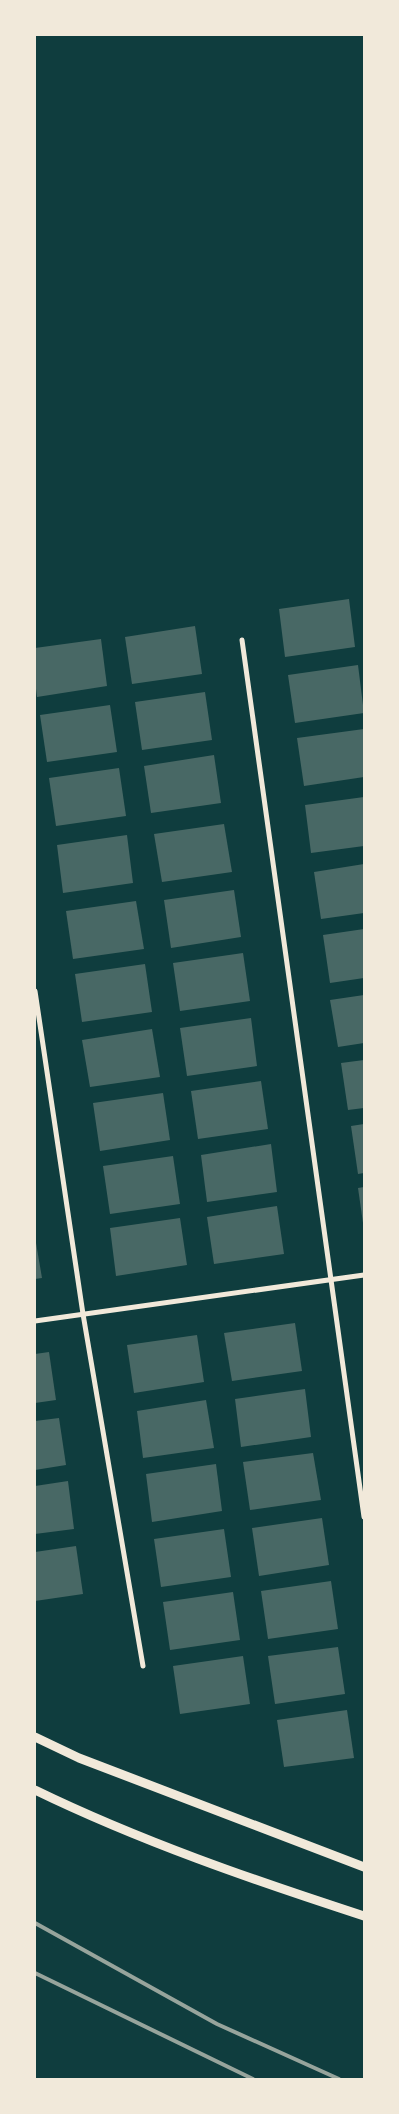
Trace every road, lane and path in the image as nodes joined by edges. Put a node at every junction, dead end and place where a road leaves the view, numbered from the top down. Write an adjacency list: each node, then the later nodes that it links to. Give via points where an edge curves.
1 (242, 640): 4 (street)
2 (35, 991): 5 (street)
3 (364, 1275): 4 (street)
4 (330, 1280): 5 (street); 7 (street)
5 (84, 1314): 6 (street); 8 (street)
6 (35, 1321)
7 (364, 1517)
8 (143, 1666)
9 (35, 1737): 11 (street, via 79,1758)
10 (35, 1790): 12 (street, via 180,1851)
11 (364, 1867)
12 (364, 1916)

